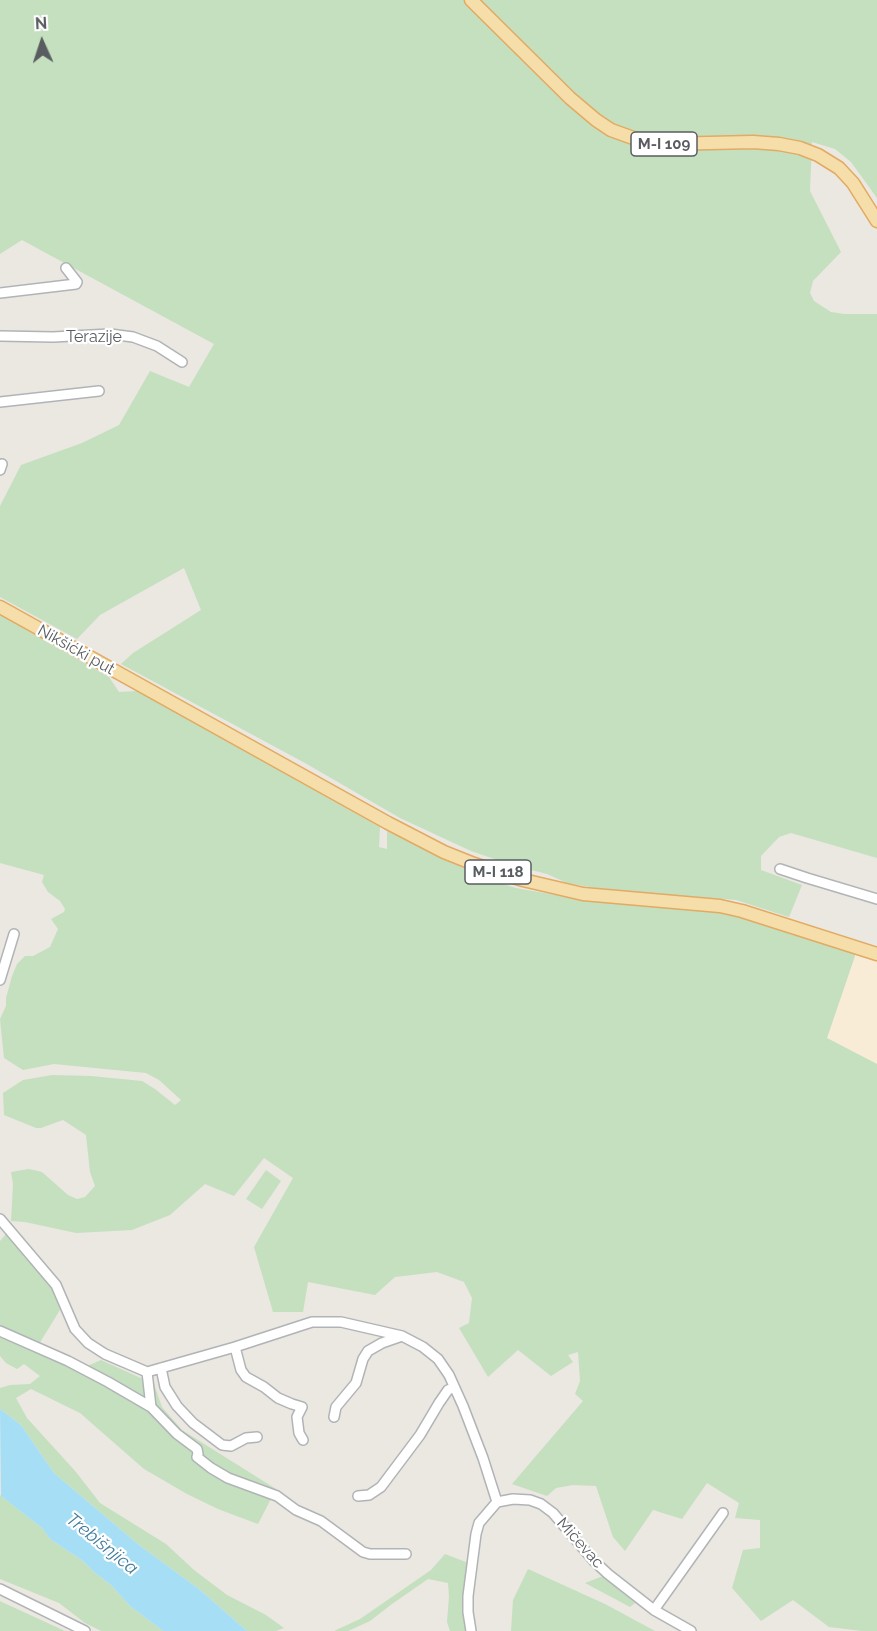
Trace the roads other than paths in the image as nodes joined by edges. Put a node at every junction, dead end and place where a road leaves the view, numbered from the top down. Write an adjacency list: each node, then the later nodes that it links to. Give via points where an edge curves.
1 (471, 0): 2 (main road, M-I 109, via 570,98 611,130 665,144 753,142 800,148 839,168)
2 (877, 221)
3 (66, 268): 4 (street, via 76,284)
4 (0, 293)
5 (0, 336): 6 (street, Terazije, via 133,337 157,346)
6 (182, 363)
7 (99, 391): 8 (street)
8 (0, 402)
9 (0, 607): 13 (main road, Nikšićki put / M-I 118, via 388,823 474,864 583,894 720,906)
10 (780, 868): 11 (street)
11 (877, 899)
12 (14, 934): 14 (street)
13 (877, 954)
14 (0, 980)
15 (0, 1219): 20 (street, via 56,1285 75,1329 88,1343)
16 (0, 1330): 22 (street, via 68,1361)
17 (402, 1336): 18 (street, via 341,1322 312,1322); 21 (street, via 438,1359); 23 (street, via 368,1351 356,1383 336,1407)
18 (235, 1347): 19 (street); 25 (street, via 246,1377 278,1398 302,1407 297,1417)
19 (161, 1368): 20 (street); 24 (street, via 177,1406 222,1445)
20 (147, 1372): 22 (street)
21 (454, 1387): 26 (street, via 448,1390 381,1487 369,1495); 27 (street)
22 (151, 1407): 29 (street, via 197,1449 196,1457 228,1478 277,1496 321,1521 363,1552)
23 (334, 1417)
24 (257, 1437)
25 (303, 1440)
26 (358, 1496)
27 (497, 1502): 31 (street, Mičevac, via 513,1499 541,1504 594,1561); 33 (street, via 479,1522 476,1534 468,1596)
28 (723, 1513): 31 (street)
29 (406, 1554)
30 (0, 1589): 32 (street)
31 (654, 1610): 34 (street, Mičevac)
32 (85, 1631)
33 (471, 1631)
34 (691, 1631)

